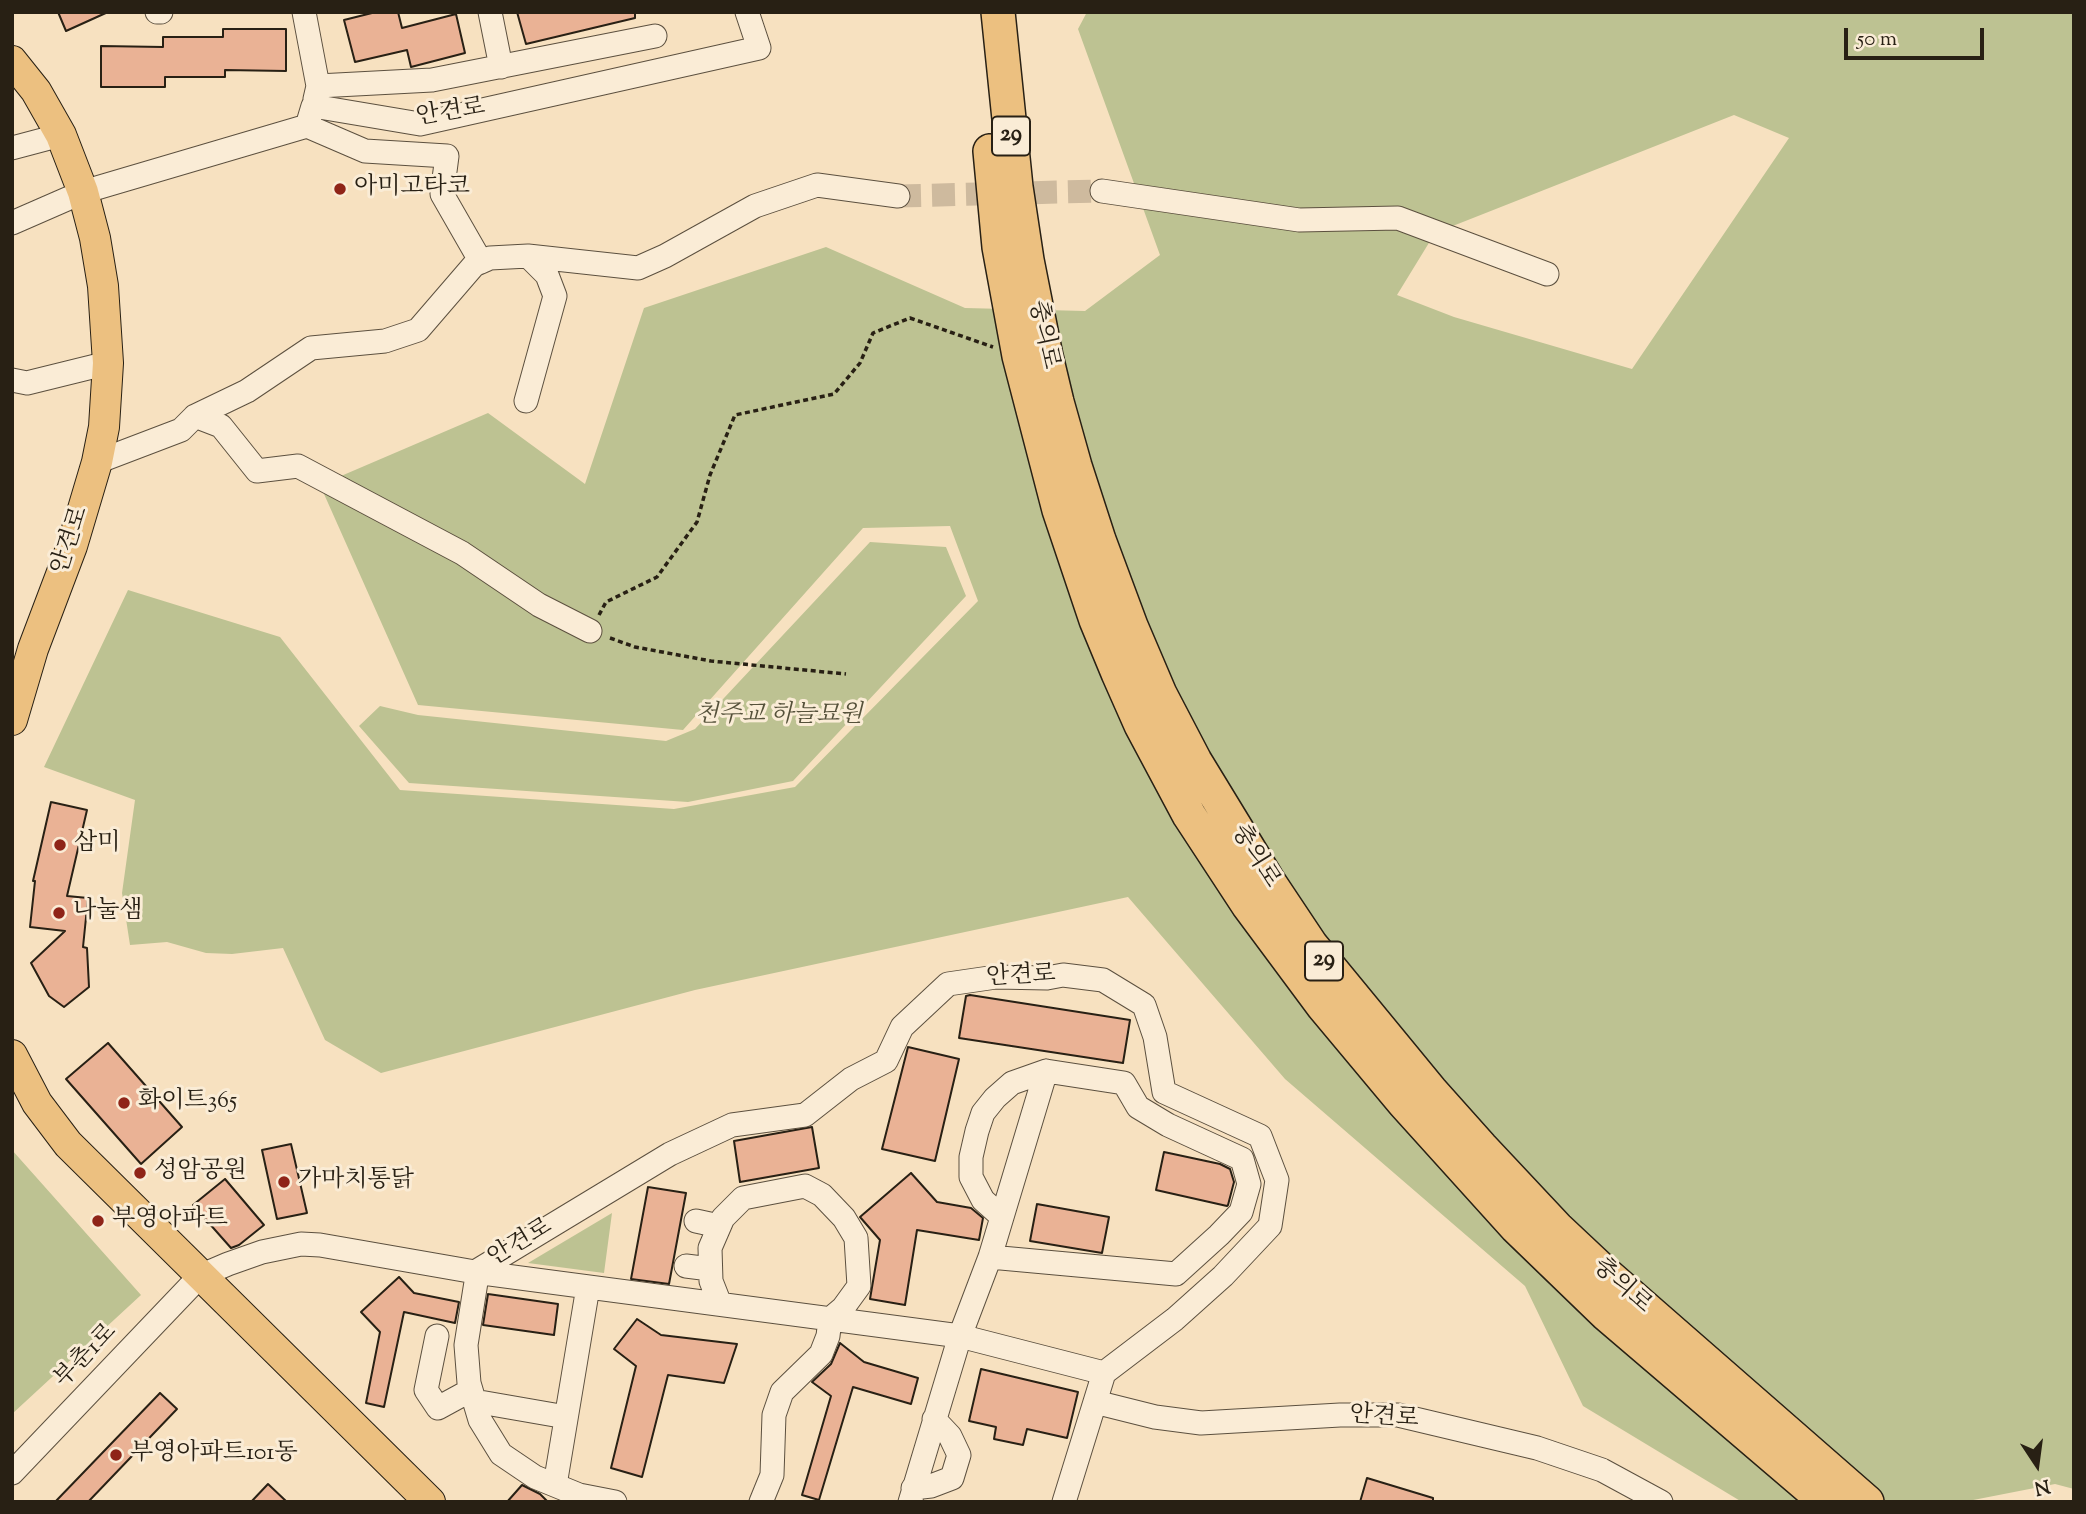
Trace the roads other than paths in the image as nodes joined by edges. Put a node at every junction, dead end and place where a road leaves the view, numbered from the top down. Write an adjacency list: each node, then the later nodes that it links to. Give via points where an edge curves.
1 (304, 12): 9 (street)
2 (490, 12): 8 (street)
3 (747, 12): 9 (street, 안견로, via 759,48 420,124)
4 (976, 12): 55 (highway, 충의로 / 29, via 999,247 1019,356 1062,521 1118,673 1189,815 1270,936 1356,1047 1516,1227 1606,1314)
5 (998, 12): 56 (highway, 충의로 / 29, via 1024,236 1054,390 1075,466 1131,626 1195,761 1311,945 1481,1147 1606,1274)
6 (655, 36): 8 (street)
7 (12, 61): 10 (main road, 안견로)
8 (501, 67): 9 (street)
9 (313, 106): 12 (street, 안견로); 17 (street, via 365,151 447,156 442,194)
10 (61, 135): 11 (street); 12 (main road, 안견로)
11 (12, 148)
12 (83, 191): 15 (street); 19 (main road, 안견로, via 103,286)
13 (1102, 191): 18 (street, via 1299,220 1398,218)
14 (898, 196): 16 (street, via 817,186 755,206 638,268)
15 (12, 223)
16 (528, 256): 17 (street); 21 (street, via 547,275 555,296)
17 (481, 262): 22 (street, via 418,330 385,341 311,348 247,391)
18 (1547, 274)
19 (108, 363): 20 (street, via 27,383); 23 (main road, 안견로)
20 (12, 380)
21 (526, 401)
22 (195, 416): 23 (street, via 181,430); 24 (street, via 221,426 257,471 298,466 462,552 539,605)
23 (97, 462): 25 (main road, 안견로)
24 (590, 631)
25 (12, 720)
26 (12, 1055): 28 (main road)
27 (1046, 1071): 29 (street); 29 (street, via 1012,1083 983,1113 977,1131 971,1177); 32 (street, via 1124,1083 1138,1107 1242,1159 1249,1184 1241,1212 1175,1274)
28 (20, 1088): 36 (main road, via 68,1144)
29 (1002, 1217): 32 (street)
30 (696, 1221): 31 (street)
31 (719, 1226): 34 (street, via 710,1248); 39 (street, via 743,1198 805,1186 822,1195 856,1238 860,1269 859,1286)
32 (990, 1257): 41 (street)
33 (686, 1266): 34 (street)
34 (710, 1269): 38 (street)
35 (475, 1272): 36 (street, 안견로, via 310,1244 262,1252); 37 (street, 안견로); 42 (street, 안견로, via 670,1154 732,1125 805,1115 851,1079 886,1061 902,1027 948,984 1063,975 1103,981 1144,1005 1155,1037 1164,1092 1260,1136 1277,1180 1270,1226 1175,1320); 43 (street, via 466,1345)
36 (200, 1276): 47 (street, 부춘1로); 51 (main road)
37 (588, 1287): 38 (street, 안견로); 45 (street)
38 (720, 1304): 39 (street, 안견로)
39 (830, 1319): 41 (street, 안견로); 52 (street, via 821,1354 782,1392 774,1415 772,1475)
40 (437, 1336): 43 (street, via 422,1365 426,1390 438,1408)
41 (960, 1336): 42 (street, 안견로); 46 (street)
42 (1104, 1373): 44 (street)
43 (472, 1395): 45 (street); 48 (street, via 480,1420 501,1454)
44 (1095, 1402): 53 (street); 54 (street, 안견로, via 1201,1423 1398,1415 1537,1448 1602,1470)
45 (566, 1417): 48 (street)
46 (934, 1419): 49 (street); 49 (street, via 959,1455 956,1466 952,1478)
47 (12, 1473)
48 (555, 1485): 50 (street)
49 (911, 1495)
50 (608, 1501)
51 (430, 1502)
52 (761, 1502)
53 (1064, 1502)
54 (1661, 1502)
55 (1826, 1502)
56 (1867, 1502)

